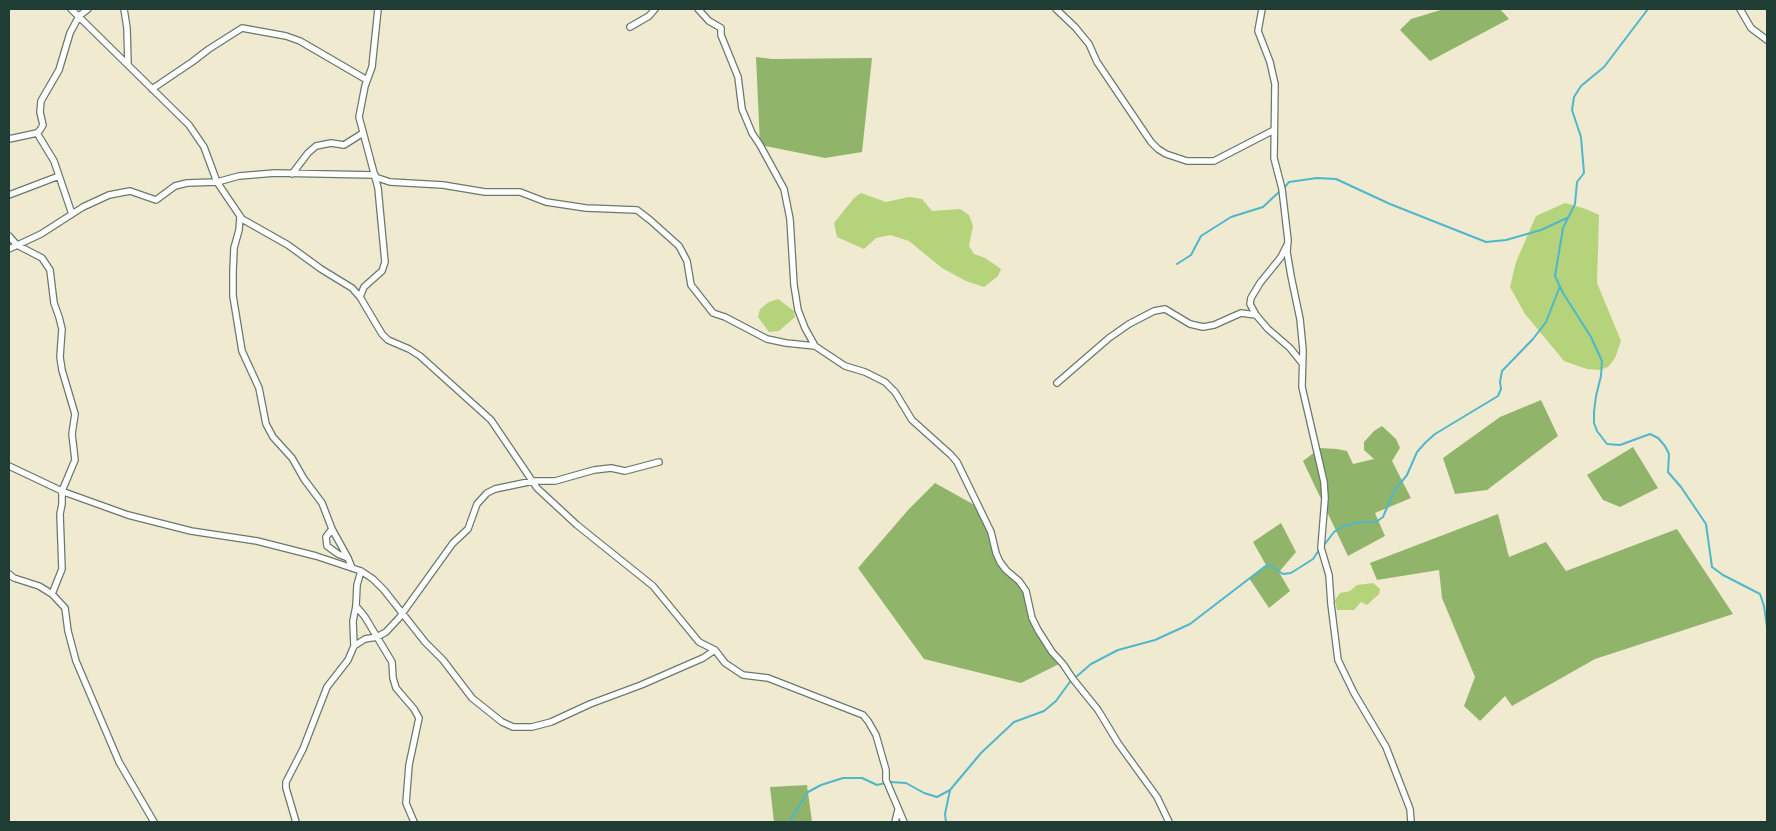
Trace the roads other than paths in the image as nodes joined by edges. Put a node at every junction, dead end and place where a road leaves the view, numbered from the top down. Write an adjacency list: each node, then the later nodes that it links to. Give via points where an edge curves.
1 (71, 9): 10 (street)
2 (88, 9): 10 (street)
3 (124, 9): 13 (street)
4 (378, 9): 14 (street, via 372,67)
5 (655, 9): 11 (street)
6 (698, 9): 33 (street, via 721,28 738,77 742,109 784,189 790,219 798,310)
7 (1056, 9): 16 (street, via 1089,44 1097,62 1151,142 1166,154 1187,161 1214,161)
8 (1262, 9): 16 (street, via 1258,31 1275,84)
9 (1740, 9): 12 (street, via 1751,28)
10 (78, 16): 13 (street); 17 (street, via 59,70 41,101 43,125)
11 (630, 27)
12 (1767, 40)
13 (128, 64): 15 (street)
14 (367, 80): 15 (street, via 300,41 242,28); 18 (street, via 359,113)
15 (152, 89): 23 (street, via 198,137)
16 (1274, 130): 28 (street, via 1274,158 1282,189)
17 (37, 133): 19 (street); 21 (street)
18 (363, 133): 20 (street, via 344,145 316,146); 22 (street)
19 (9, 140)
20 (292, 174): 22 (street); 23 (street, via 239,176)
21 (60, 176): 24 (street); 25 (street)
22 (375, 176): 31 (street, via 385,262 382,271 364,287); 33 (street, via 390,182 443,185 485,192 520,192 546,202 586,208 637,210 680,246 691,285 713,313 767,339)
23 (217, 182): 25 (street, via 175,186 156,200 130,190 109,195); 26 (street)
24 (9, 195)
25 (72, 214): 29 (street)
26 (240, 217): 31 (street, via 288,245 352,288); 40 (street, via 234,248 233,296 242,351 259,388 266,424 322,503)
27 (9, 236): 29 (street)
28 (1288, 240): 32 (street, via 1281,257 1250,298); 34 (street, via 1290,276 1304,350)
29 (17, 245): 30 (street); 39 (street, via 42,258 48,266 62,329 60,357 74,414 75,460)
30 (9, 249)
31 (360, 297): 38 (street, via 388,340 420,356 491,420)
32 (1256, 315): 34 (street); 35 (street, via 1241,312 1203,327 1190,324 1165,309 1154,311 1109,338)
33 (815, 346): 57 (street, via 845,366 884,382 895,392 912,420 957,462 991,532 1000,562 1026,591 1038,630 1098,710 1157,797)
34 (1302, 363): 58 (street, via 1303,394 1324,482 1321,548 1329,575 1338,660 1386,747 1410,809)
35 (1057, 383)
36 (659, 462): 38 (street, via 625,471 611,468 594,470 555,481)
37 (9, 466): 39 (street)
38 (533, 482): 47 (street, via 495,489 484,496 477,504 468,529 453,543); 50 (street, via 577,525 653,586 700,642)
39 (62, 491): 42 (street, via 142,518 191,531 257,541); 45 (street, via 62,569)
40 (332, 529): 41 (street); 41 (street, via 326,537 327,546)
41 (348, 558): 42 (street)
42 (352, 568): 43 (street)
43 (361, 572): 46 (street); 47 (street, via 373,579)
44 (9, 574): 45 (street)
45 (52, 594): 52 (street, via 65,608 76,662 110,742)
46 (356, 606): 48 (street); 49 (street)
47 (402, 612): 48 (street, via 386,632); 50 (street, via 472,698 513,727 552,722 642,685)
48 (377, 637): 49 (street, via 365,639); 54 (street, via 392,662 396,688 419,718 409,765 406,803)
49 (354, 646): 53 (street, via 348,660 327,687 286,782)
50 (715, 650): 51 (street, via 725,663 743,675 768,678 863,715 876,735 886,780)
51 (898, 810): 55 (street); 56 (street)
52 (154, 822)
53 (296, 822)
54 (414, 822)
55 (895, 822)
56 (904, 822)
57 (1169, 822)
58 (1411, 822)

